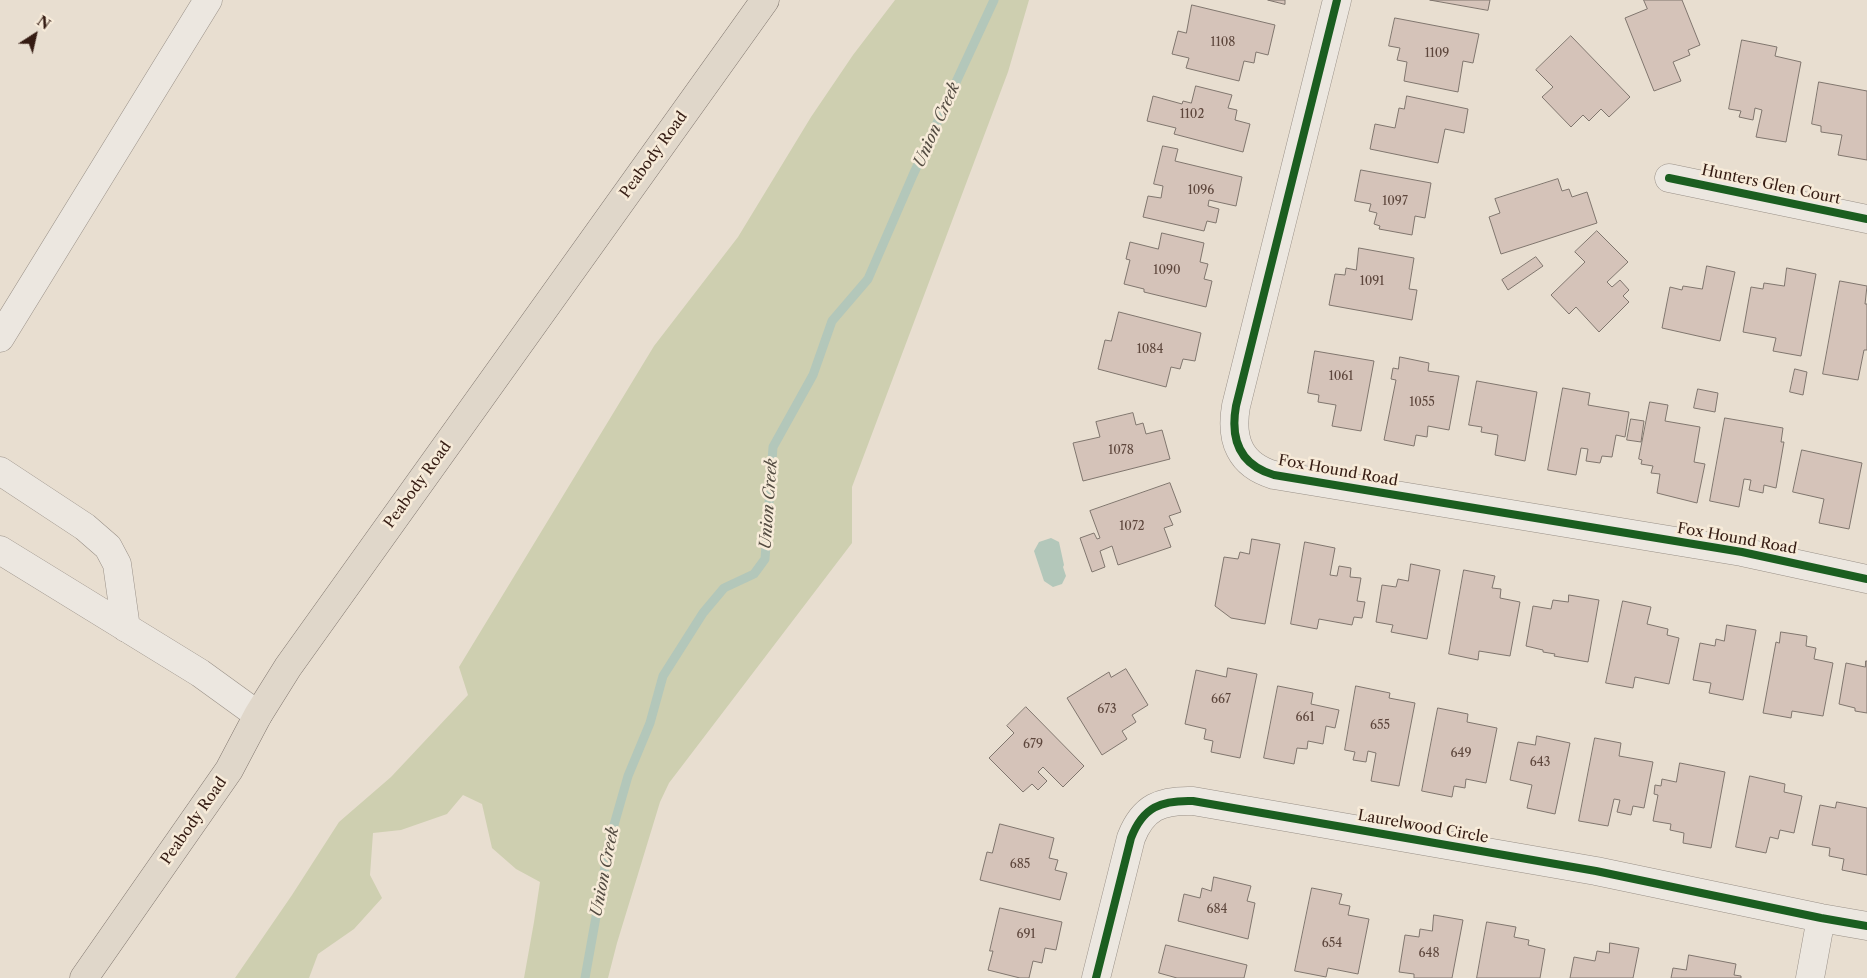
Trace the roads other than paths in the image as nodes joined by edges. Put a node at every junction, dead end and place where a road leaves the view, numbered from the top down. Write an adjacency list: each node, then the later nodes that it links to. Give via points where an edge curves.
1 (208, 0): 6 (street)
2 (765, 0): 11 (main road, Peabody Road, via 288,667)
3 (1337, 0): 9 (street, Fox Hound Road, via 1236,406 1233,424 1236,438 1248,461 1274,475 1742,552)
4 (1669, 178): 5 (street, Hunters Glen Court)
5 (1867, 219)
6 (0, 338)
7 (0, 471): 10 (street, via 85,527 108,547 117,564)
8 (0, 550): 10 (street)
9 (1867, 578)
10 (126, 628): 11 (street, via 200,673)
11 (258, 715): 14 (main road, Peabody Road, via 230,770)
12 (1821, 918): 13 (street, Laurelwood Circle); 15 (street, Laurelwood Circle, via 1596,871 1193,800 1177,800 1154,807 1136,824); 16 (street)
13 (1867, 926)
14 (84, 978)
15 (1096, 978)
16 (1810, 978)

